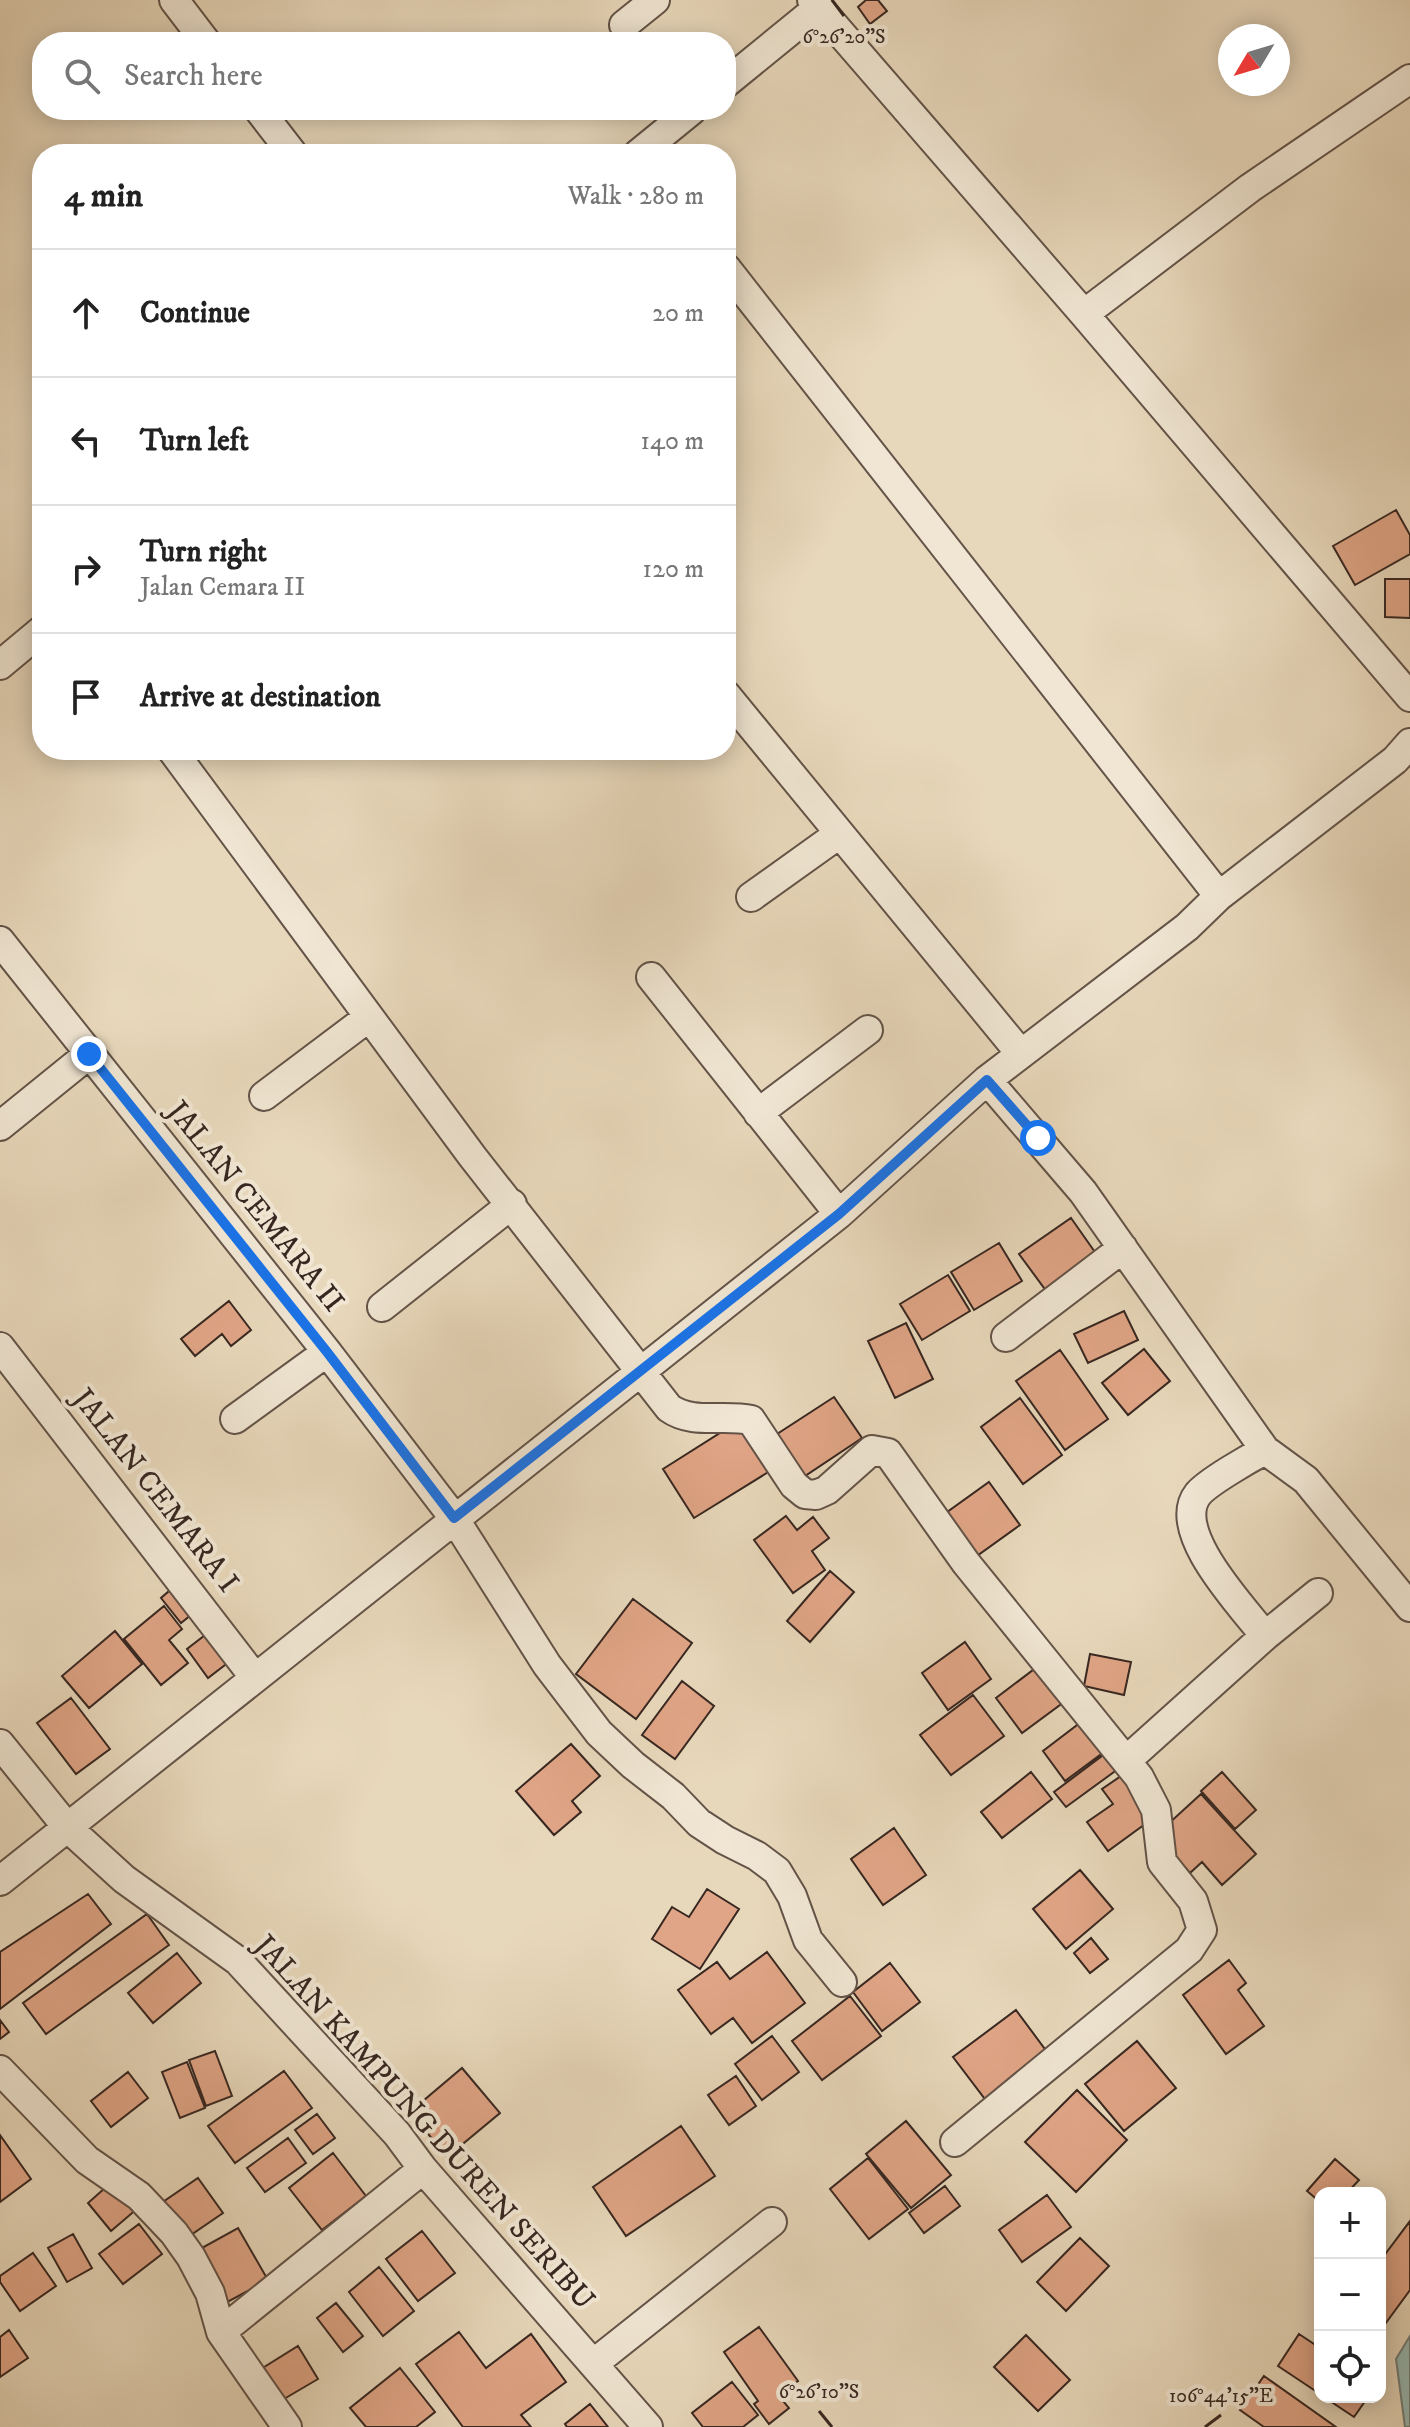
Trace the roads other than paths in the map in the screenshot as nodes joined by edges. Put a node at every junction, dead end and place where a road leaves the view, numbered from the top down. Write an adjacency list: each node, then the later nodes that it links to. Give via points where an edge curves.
1 (174, 0): 5 (street)
2 (655, 0): 4 (street)
3 (815, 4): 6 (street); 13 (street)
4 (624, 25)
5 (198, 32)
6 (736, 74)
7 (1410, 79): 13 (street, via 1250,188)
8 (267, 120): 10 (street)
9 (676, 120): 11 (street)
10 (285, 144)
11 (639, 144)
12 (736, 281): 21 (street)
13 (1084, 314): 16 (street)
14 (32, 638): 15 (street)
15 (0, 665)
16 (1410, 697)
17 (736, 707): 20 (street)
18 (1410, 743): 21 (street)
19 (179, 760): 25 (street)
20 (839, 834): 22 (street); 28 (street)
21 (1219, 896): 28 (street, via 1187,927)
22 (751, 897)
23 (0, 941): 27 (street, JALAN CEMARA II)
24 (651, 977): 31 (street)
25 (369, 1017): 30 (street); 33 (street)
26 (868, 1030): 31 (street)
27 (89, 1054): 32 (street); 39 (street, JALAN CEMARA II)
28 (1021, 1054): 29 (street)
29 (987, 1080): 34 (street); 35 (street)
30 (264, 1096)
31 (758, 1113): 34 (street)
32 (0, 1126)
33 (512, 1204): 36 (street); 40 (street)
34 (839, 1214): 40 (street)
35 (1123, 1248): 37 (street); 42 (street)
36 (382, 1307)
37 (1006, 1337)
38 (0, 1347): 47 (street, JALAN CEMARA I)
39 (327, 1352): 41 (street); 43 (street, JALAN CEMARA II)
40 (642, 1372): 43 (street); 49 (street, via 682,1417 751,1420 805,1494 827,1490 872,1450 888,1453 975,1576)
41 (235, 1419)
42 (1265, 1450): 45 (street, via 1306,1480); 46 (street, via 1198,1494 1190,1514 1204,1556)
43 (454, 1518): 47 (street); 52 (street, JALAN CEMARA II, via 547,1665 599,1733 699,1823 777,1871 808,1940)
44 (1318, 1593): 46 (street)
45 (1410, 1607)
46 (1265, 1636): 49 (street)
47 (255, 1678): 50 (street)
48 (0, 1744): 50 (street, JALAN KAMPUNG DUREN SERIBU)
49 (1127, 1760): 54 (street, via 1156,1810 1162,1862 1193,1901 1202,1930 1189,1950)
50 (67, 1827): 51 (street); 55 (street, JALAN KAMPUNG DUREN SERIBU, via 124,1879 238,1961)
51 (0, 1881)
52 (842, 1982)
53 (0, 2070): 57 (street, via 87,2160 159,2214 210,2293)
54 (955, 2142)
55 (423, 2169): 57 (street); 58 (street, JALAN KAMPUNG DUREN SERIBU)
56 (772, 2222): 58 (street)
57 (221, 2332): 59 (street)
58 (593, 2364): 60 (street, JALAN KAMPUNG DUREN SERIBU)
59 (287, 2427)
60 (648, 2427)

